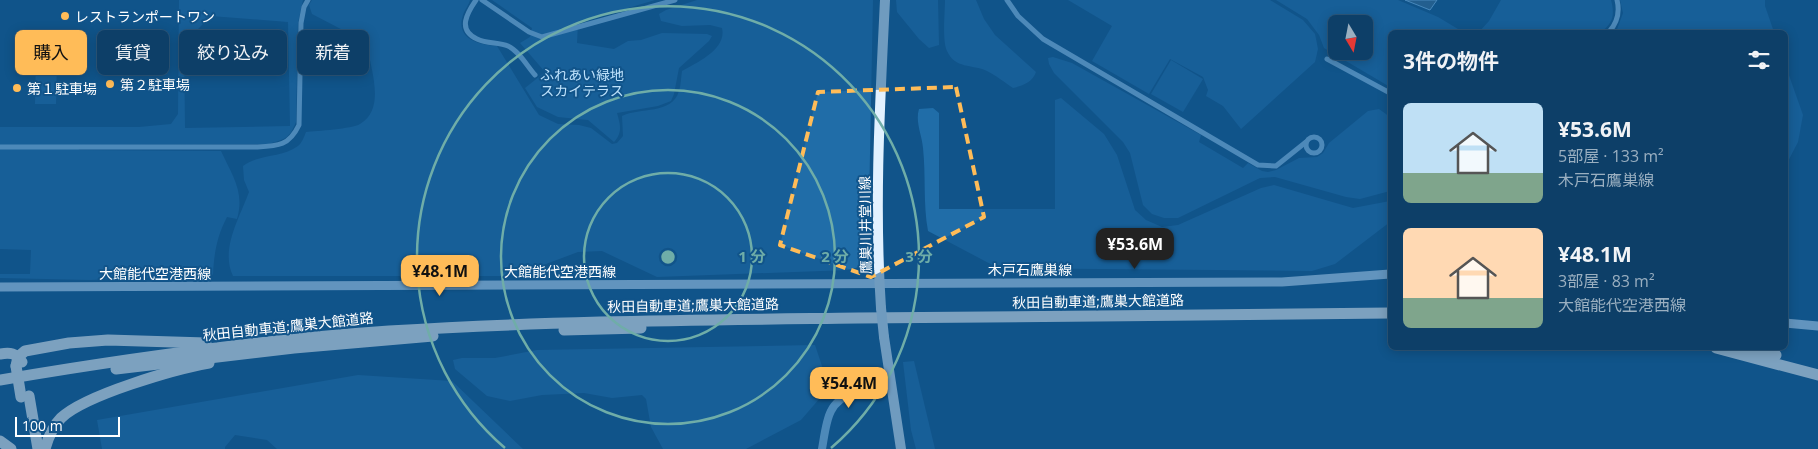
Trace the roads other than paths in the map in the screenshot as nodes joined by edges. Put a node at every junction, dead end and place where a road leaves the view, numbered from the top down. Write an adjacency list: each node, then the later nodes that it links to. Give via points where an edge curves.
1 (308, 0): 13 (street, via 301,23 299,125 291,139 282,144 256,147)
2 (476, 0): 10 (street, via 466,15 465,25 469,33 477,39 509,47)
3 (482, 0): 4 (street, via 529,32 542,37)
4 (675, 0)
5 (885, 0): 15 (main road, 鷹巣川井堂川線, via 878,146)
6 (1008, 0): 12 (street, via 1018,16 1043,40 1258,165 1276,166)
7 (1617, 0): 8 (street, via 1618,14)
8 (1611, 30)
9 (1327, 59): 11 (street)
10 (535, 75)
11 (1388, 92)
12 (1306, 142)
13 (0, 147)
14 (1388, 274): 15 (main road, 木戸石鷹巣線, via 1282,282)
15 (880, 284): 16 (main road, 大館能代空港西線); 29 (main road, 鷹巣川井堂川線, bridge)
16 (0, 287)
17 (1388, 313): 21 (highway, 秋田自動車道;鷹巣大館道路, via 602,321 465,327)
18 (1388, 320): 21 (highway, 秋田自動車道;鷹巣大館道路, via 614,329)
19 (1788, 323): 20 (main road)
20 (1818, 326)
21 (342, 339): 25 (highway, via 86,341 32,348 25,351); 28 (highway, 秋田自動車道;鷹巣大館道路, via 198,350); 30 (highway, 秋田自動車道;鷹巣大館道路); 36 (highway, via 204,364 128,386 91,400 62,417)
22 (1724, 350): 27 (highway)
23 (1756, 350): 26 (highway)
24 (0, 354): 25 (highway, via 11,353)
25 (19, 362): 31 (highway)
26 (1818, 367)
27 (1818, 375)
28 (0, 380)
29 (890, 382): 37 (street, via 860,389 835,406 831,410); 38 (main road, 鷹巣川井堂川線)
30 (0, 388)
31 (25, 396): 34 (highway); 35 (highway)
32 (0, 441): 33 (highway)
33 (11, 449)
34 (30, 449)
35 (38, 449)
36 (45, 449)
37 (822, 449)
38 (901, 449)

